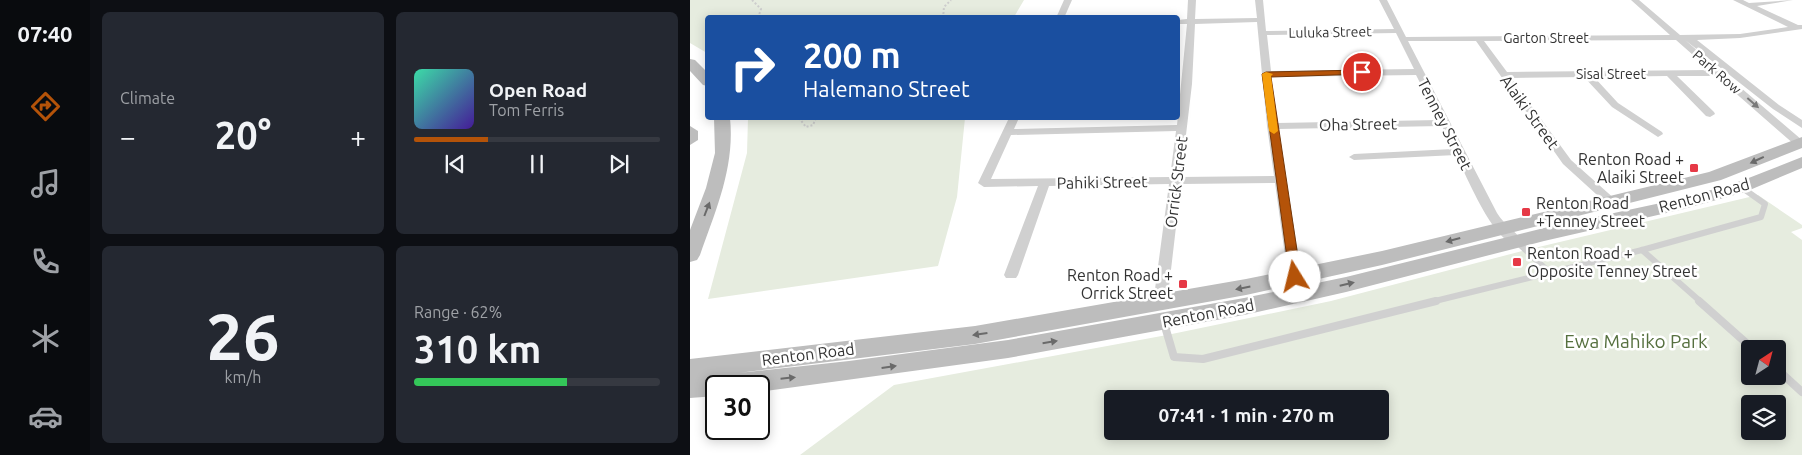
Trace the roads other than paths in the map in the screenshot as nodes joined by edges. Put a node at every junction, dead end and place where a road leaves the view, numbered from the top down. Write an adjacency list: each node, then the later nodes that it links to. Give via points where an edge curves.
1 (1068, 0): 10 (street)
2 (1192, 0): 13 (street, Orrick Street)
3 (1259, 0): 11 (street)
4 (1383, 0): 16 (street, Tenney Street)
5 (1635, 0): 17 (street, Park Row)
6 (1646, 0): 18 (street, Park Row)
7 (1737, 0): 9 (street)
8 (1789, 0): 9 (street)
9 (1750, 6): 14 (street)
10 (1061, 15)
11 (1261, 20): 13 (street); 15 (street)
12 (1180, 22): 13 (street)
13 (1191, 22): 21 (street, Orrick Street)
14 (1800, 28): 18 (street, Garton Street, via 1740,36)
15 (1263, 32): 16 (street, Luluka Street); 25 (street)
16 (1400, 35): 19 (street, Garton Street); 23 (street, Tenney Street)
17 (1676, 37): 18 (street, Garton Street); 19 (street, Garton Street); 24 (street, Park Row)
18 (1689, 37): 35 (street, Park Row)
19 (1478, 38): 28 (street, Alaiki Street)
20 (1180, 50): 21 (street)
21 (1189, 50): 30 (street, Orrick Street)
22 (690, 64): 29 (main road)
23 (1419, 72): 25 (street); 34 (street, Tenney Street)
24 (1718, 73): 27 (street, Sisal Street); 42 (street, Park Row, one-way to 42)
25 (1266, 74): 36 (street)
26 (1586, 74): 27 (street, Sisal Street); 28 (street, Sisal Street); 40 (street, via 1616,105)
27 (1670, 74): 31 (street)
28 (1504, 75): 50 (street, Alaiki Street, via 1567,162)
29 (705, 79)
30 (1182, 84): 37 (street, Orrick Street)
31 (1710, 114)
32 (722, 120): 53 (street, one-way to 32, via 720,171 724,139)
33 (1013, 120): 39 (street)
34 (1444, 123): 36 (street, Oha Street); 43 (street, Tenney Street)
35 (1802, 125)
36 (1272, 126): 46 (street)
37 (1182, 128): 39 (street); 47 (street, Orrick Street)
38 (690, 130): 41 (street)
39 (1007, 132): 48 (street, Pahiki Street, via 984,183)
40 (1658, 134)
41 (690, 140)
42 (1801, 143): 50 (street, Renton Road, one-way to 50, via 1715,176)
43 (1459, 152): 44 (street); 51 (street, Tenney Street)
44 (1354, 157)
45 (1802, 162): 49 (street, Renton Road)
46 (1280, 179): 47 (street, Pahiki Street); 56 (street)
47 (1176, 181): 48 (street, Pahiki Street); 57 (street, Orrick Street)
48 (1045, 182): 55 (street)
49 (1741, 187): 51 (street, Renton Road); 52 (lane, via 1765,204 1761,217)
50 (1610, 201): 51 (street, Renton Road)
51 (1508, 234): 54 (lane); 56 (street, Renton Road, one-way to 56); 57 (street, Renton Road, one-way to 51, via 1325,289)
52 (1642, 250): 54 (lane); 58 (lane)
53 (690, 255)
54 (1550, 272): 57 (lane, via 1203,359 1174,357)
55 (1011, 275)
56 (1295, 277): 57 (street, Renton Road, one-way to 57)
57 (1162, 313): 59 (street, Renton Road, one-way to 59); 61 (street, Renton Road, one-way to 57, via 982,354)
58 (1744, 340)
59 (849, 348): 61 (street); 62 (street, Renton Road)
60 (690, 369): 62 (street, Renton Road)
61 (841, 372): 62 (street, Renton Road, one-way to 61)
62 (726, 375)
63 (1786, 377): 66 (lane)
64 (705, 383): 65 (street, Renton Road)
65 (690, 388)
66 (1802, 392)

